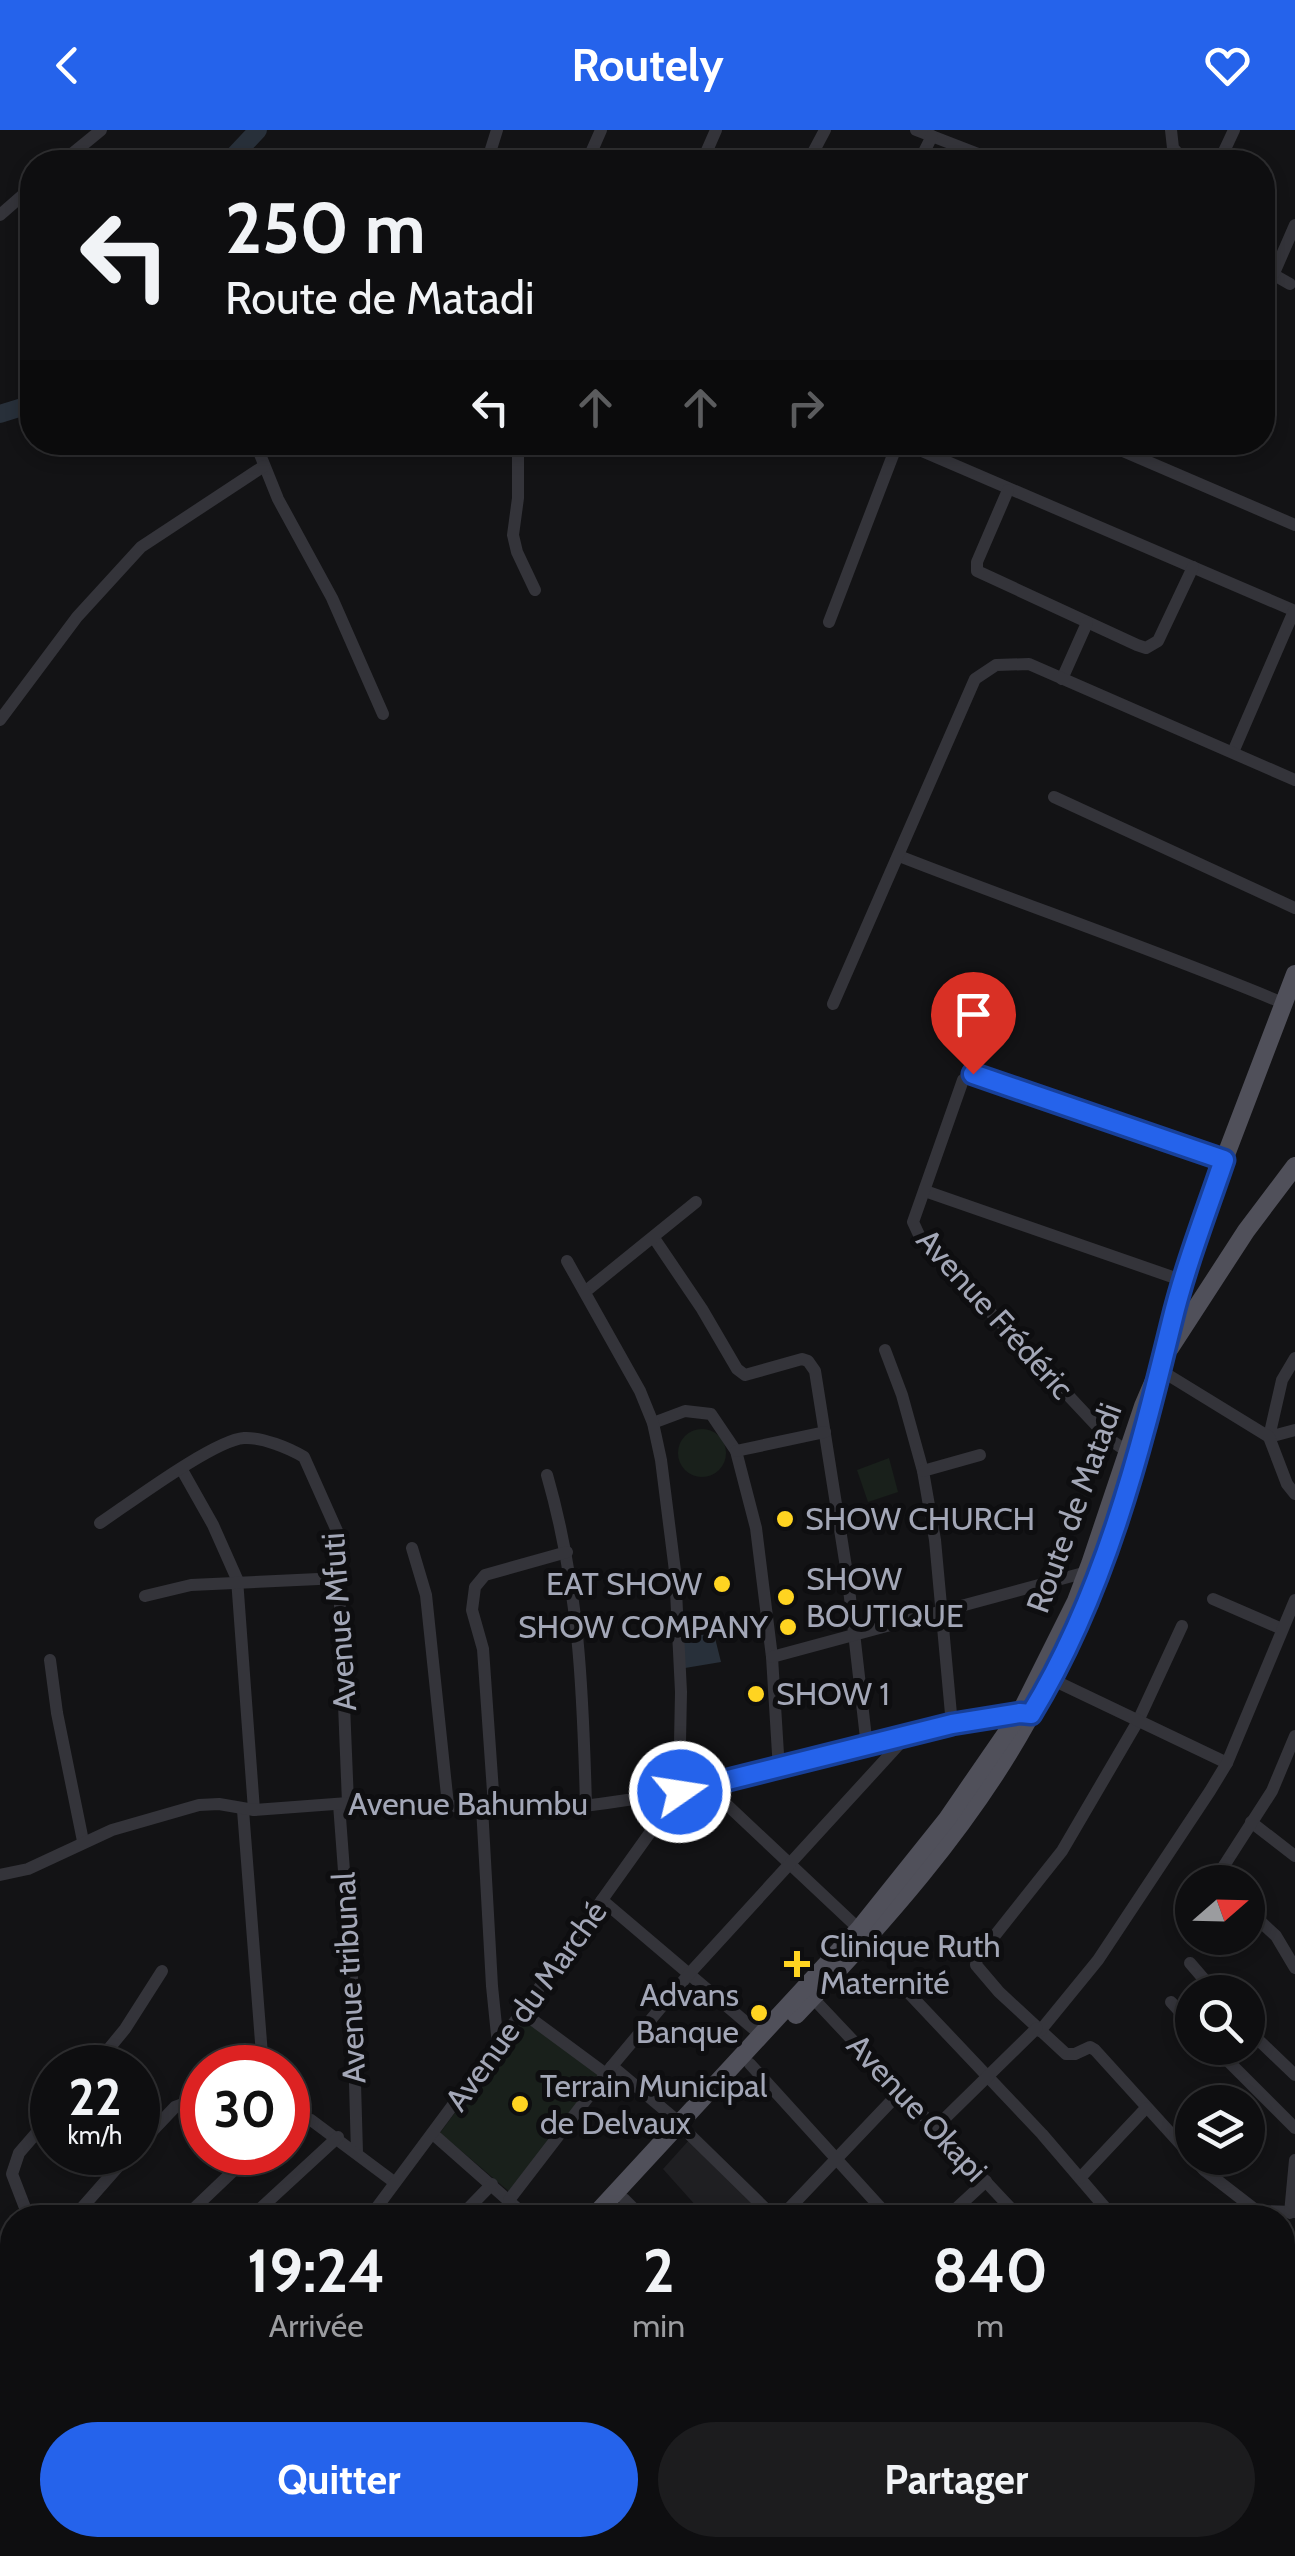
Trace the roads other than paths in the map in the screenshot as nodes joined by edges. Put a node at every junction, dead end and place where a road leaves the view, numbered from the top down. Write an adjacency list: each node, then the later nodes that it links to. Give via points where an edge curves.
1 (101, 130): 4 (street)
2 (916, 130): 3 (street)
3 (932, 136): 5 (street); 6 (street)
4 (77, 150)
5 (925, 150)
6 (968, 150)
7 (20, 197): 8 (street)
8 (0, 214)
9 (1295, 225): 10 (street)
10 (1275, 258)
11 (1275, 274): 12 (street)
12 (1290, 284)
13 (260, 455): 18 (street)
14 (518, 455): 22 (street, via 514,535)
15 (894, 455): 24 (street)
16 (929, 455): 19 (street)
17 (1132, 455): 20 (street)
18 (264, 466): 27 (street); 28 (street, via 142,547 77,617)
19 (1008, 490): 21 (street); 25 (street, via 977,571)
20 (1295, 526)
21 (1193, 568): 23 (street); 25 (street, via 1152,646)
22 (535, 590)
23 (1295, 611): 29 (street)
24 (829, 622)
25 (1087, 622): 26 (street)
26 (1062, 678): 29 (street); 32 (street, via 1012,662 975,679)
27 (383, 714)
28 (0, 720)
29 (1233, 752): 30 (street)
30 (1295, 780)
31 (1054, 796): 33 (street)
32 (898, 856): 35 (street); 36 (street)
33 (1295, 908)
34 (1295, 974): 35 (main road, Route de Matadi)
35 (1283, 1003): 37 (main road, Route de Matadi)
36 (833, 1004)
37 (1224, 1160): 39 (street, Avenue Frédéric, via 973,1074 963,1080); 43 (main road, Route de Matadi)
38 (1295, 1166): 44 (main road)
39 (925, 1191): 43 (street); 54 (street, Avenue Frédéric, via 914,1229)
40 (696, 1202): 41 (street)
41 (654, 1238): 45 (street); 51 (street, via 737,1369 745,1375 802,1359 812,1365)
42 (568, 1261): 45 (street)
43 (1187, 1272): 44 (main road); 48 (main road, Route de Matadi)
44 (1215, 1278): 48 (main road)
45 (586, 1291): 49 (street)
46 (885, 1350): 57 (street)
47 (1295, 1358): 52 (street, via 1282,1380)
48 (1160, 1368): 52 (street); 54 (main road, Route de Matadi); 63 (main road, Route de Matadi)
49 (653, 1424): 53 (street, via 685,1411 710,1414); 86 (street, via 674,1571)
50 (1295, 1430): 52 (street)
51 (825, 1432): 53 (street); 73 (street)
52 (1269, 1437): 59 (street)
53 (736, 1451): 74 (street, via 756,1528)
54 (1128, 1452): 63 (main road, Route de Matadi)
55 (980, 1455): 57 (street)
56 (182, 1470): 60 (street); 65 (street, Avenue Mfuti, via 209,1450 248,1437 296,1452 311,1468 337,1531); 66 (street)
57 (923, 1472): 70 (street)
58 (547, 1475): 62 (street)
59 (1295, 1494)
60 (100, 1522)
61 (412, 1548): 88 (street, via 426,1595)
62 (567, 1552): 89 (street, via 484,1575 475,1587); 90 (street, via 583,1676)
63 (1101, 1552): 64 (main road, Route de Matadi); 76 (main road, Route de Matadi)
64 (1087, 1572): 70 (street); 77 (main road, Route de Matadi)
65 (340, 1578): 66 (street); 87 (street, Avenue Mfuti)
66 (238, 1585): 67 (street, via 191,1585); 91 (street)
67 (145, 1596)
68 (1213, 1599): 72 (street)
69 (1295, 1600): 72 (street)
70 (939, 1611): 73 (street); 79 (street)
71 (1182, 1626): 78 (street)
72 (1282, 1629): 83 (street)
73 (856, 1636): 74 (street); 82 (street)
74 (772, 1657): 84 (street)
75 (50, 1660): 93 (street)
76 (1052, 1679): 77 (main road, Route de Matadi); 78 (street)
77 (1025, 1714): 79 (street, Avenue Bahumbu); 94 (main road, Route de Matadi)
78 (1138, 1721): 83 (street); 112 (street, via 1062,1851 976,1958)
79 (952, 1724): 81 (street, Avenue Bahumbu)
80 (1295, 1736): 92 (street)
81 (906, 1737): 82 (street, Avenue Bahumbu); 97 (street)
82 (867, 1747): 84 (street, Avenue Bahumbu)
83 (1227, 1763): 112 (street, via 1143,1897)
84 (780, 1770): 85 (street, Avenue Bahumbu)
85 (707, 1786): 86 (street, Avenue Bahumbu); 97 (street)
86 (680, 1792): 90 (street, Avenue Bahumbu); 99 (street, Avenue du Marché)
87 (344, 1803): 88 (street, Avenue Bahumbu); 91 (street, Avenue Bahumbu); 134 (street, Avenue tribunal)
88 (448, 1805): 89 (street, Avenue Bahumbu)
89 (488, 1806): 90 (street, Avenue Bahumbu); 114 (street)
90 (586, 1806)
91 (249, 1810): 93 (street, Avenue Bahumbu, via 198,1805); 116 (street)
92 (1251, 1822): 95 (street); 96 (street)
93 (84, 1841): 98 (street, Avenue Bahumbu)
94 (936, 1843): 101 (main road, Route de Matadi); 108 (main road, Route de Matadi, via 874,1930)
95 (1295, 1856)
96 (1224, 1865)
97 (788, 1866): 101 (street); 105 (street)
98 (0, 1875)
99 (602, 1900): 105 (street); 111 (street, Avenue du Marché)
100 (1265, 1926): 103 (street)
101 (858, 1929): 108 (main road, Route de Matadi)
102 (1190, 1963): 106 (street)
103 (1295, 1968)
104 (162, 1971): 115 (street)
105 (689, 1974): 113 (street); 120 (street)
106 (1201, 1975)
107 (902, 1986): 122 (street)
108 (809, 1993): 113 (main road, Route de Matadi); 118 (main road, Route de Matadi); 123 (street, Avenue Okapi)
109 (1170, 2002): 110 (street)
110 (1175, 2007)
111 (522, 2012): 114 (street, Avenue du Marché); 120 (street)
112 (1038, 2029): 122 (street); 125 (street, via 1070,2055 1095,2050)
113 (762, 2036): 128 (main road, Route de Matadi)
114 (498, 2044): 131 (street, Avenue du Marché)
115 (112, 2045)
116 (262, 2045)
117 (1265, 2046): 121 (street)
118 (750, 2064): 128 (main road, Route de Matadi); 135 (street)
119 (1232, 2065): 130 (street)
120 (609, 2070): 128 (street); 145 (street)
121 (1295, 2075)
122 (988, 2078): 129 (street); 140 (street)
123 (900, 2092): 129 (street, Avenue Okapi); 135 (street)
124 (180, 2106): 127 (street)
125 (1146, 2108): 140 (street); 162 (street, via 1204,2170)
126 (310, 2120): 132 (street)
127 (160, 2123)
128 (683, 2127): 139 (main road, Route de Matadi); 156 (street)
129 (936, 2127): 141 (street, Avenue Okapi)
130 (1295, 2128)
131 (433, 2134): 142 (street, Avenue du Marché); 143 (street)
132 (338, 2138): 134 (street); 149 (street)
133 (30, 2140): 146 (street, via 12,2174)
134 (358, 2152): 142 (street)
135 (835, 2158): 157 (street); 158 (street)
136 (1295, 2160): 163 (street)
137 (111, 2175): 147 (street)
138 (229, 2175): 148 (street)
139 (637, 2177): 144 (main road, Route de Matadi); 153 (main road, Route de Matadi)
140 (1080, 2178): 161 (street)
141 (986, 2181): 159 (street); 160 (street, Avenue Okapi)
142 (394, 2182): 150 (street, Avenue du Marché)
143 (492, 2184): 145 (street); 151 (street)
144 (624, 2199): 154 (main road, Route de Matadi); 155 (street)
145 (509, 2200): 152 (street)
146 (24, 2205)
147 (84, 2205)
148 (198, 2205)
149 (264, 2205)
150 (378, 2205)
151 (472, 2205)
152 (514, 2205)
153 (606, 2205)
154 (618, 2205)
155 (630, 2205)
156 (764, 2205)
157 (790, 2205)
158 (878, 2205)
159 (960, 2205)
160 (1008, 2205)
161 (1100, 2205)
162 (1249, 2205)
163 (1293, 2205)

